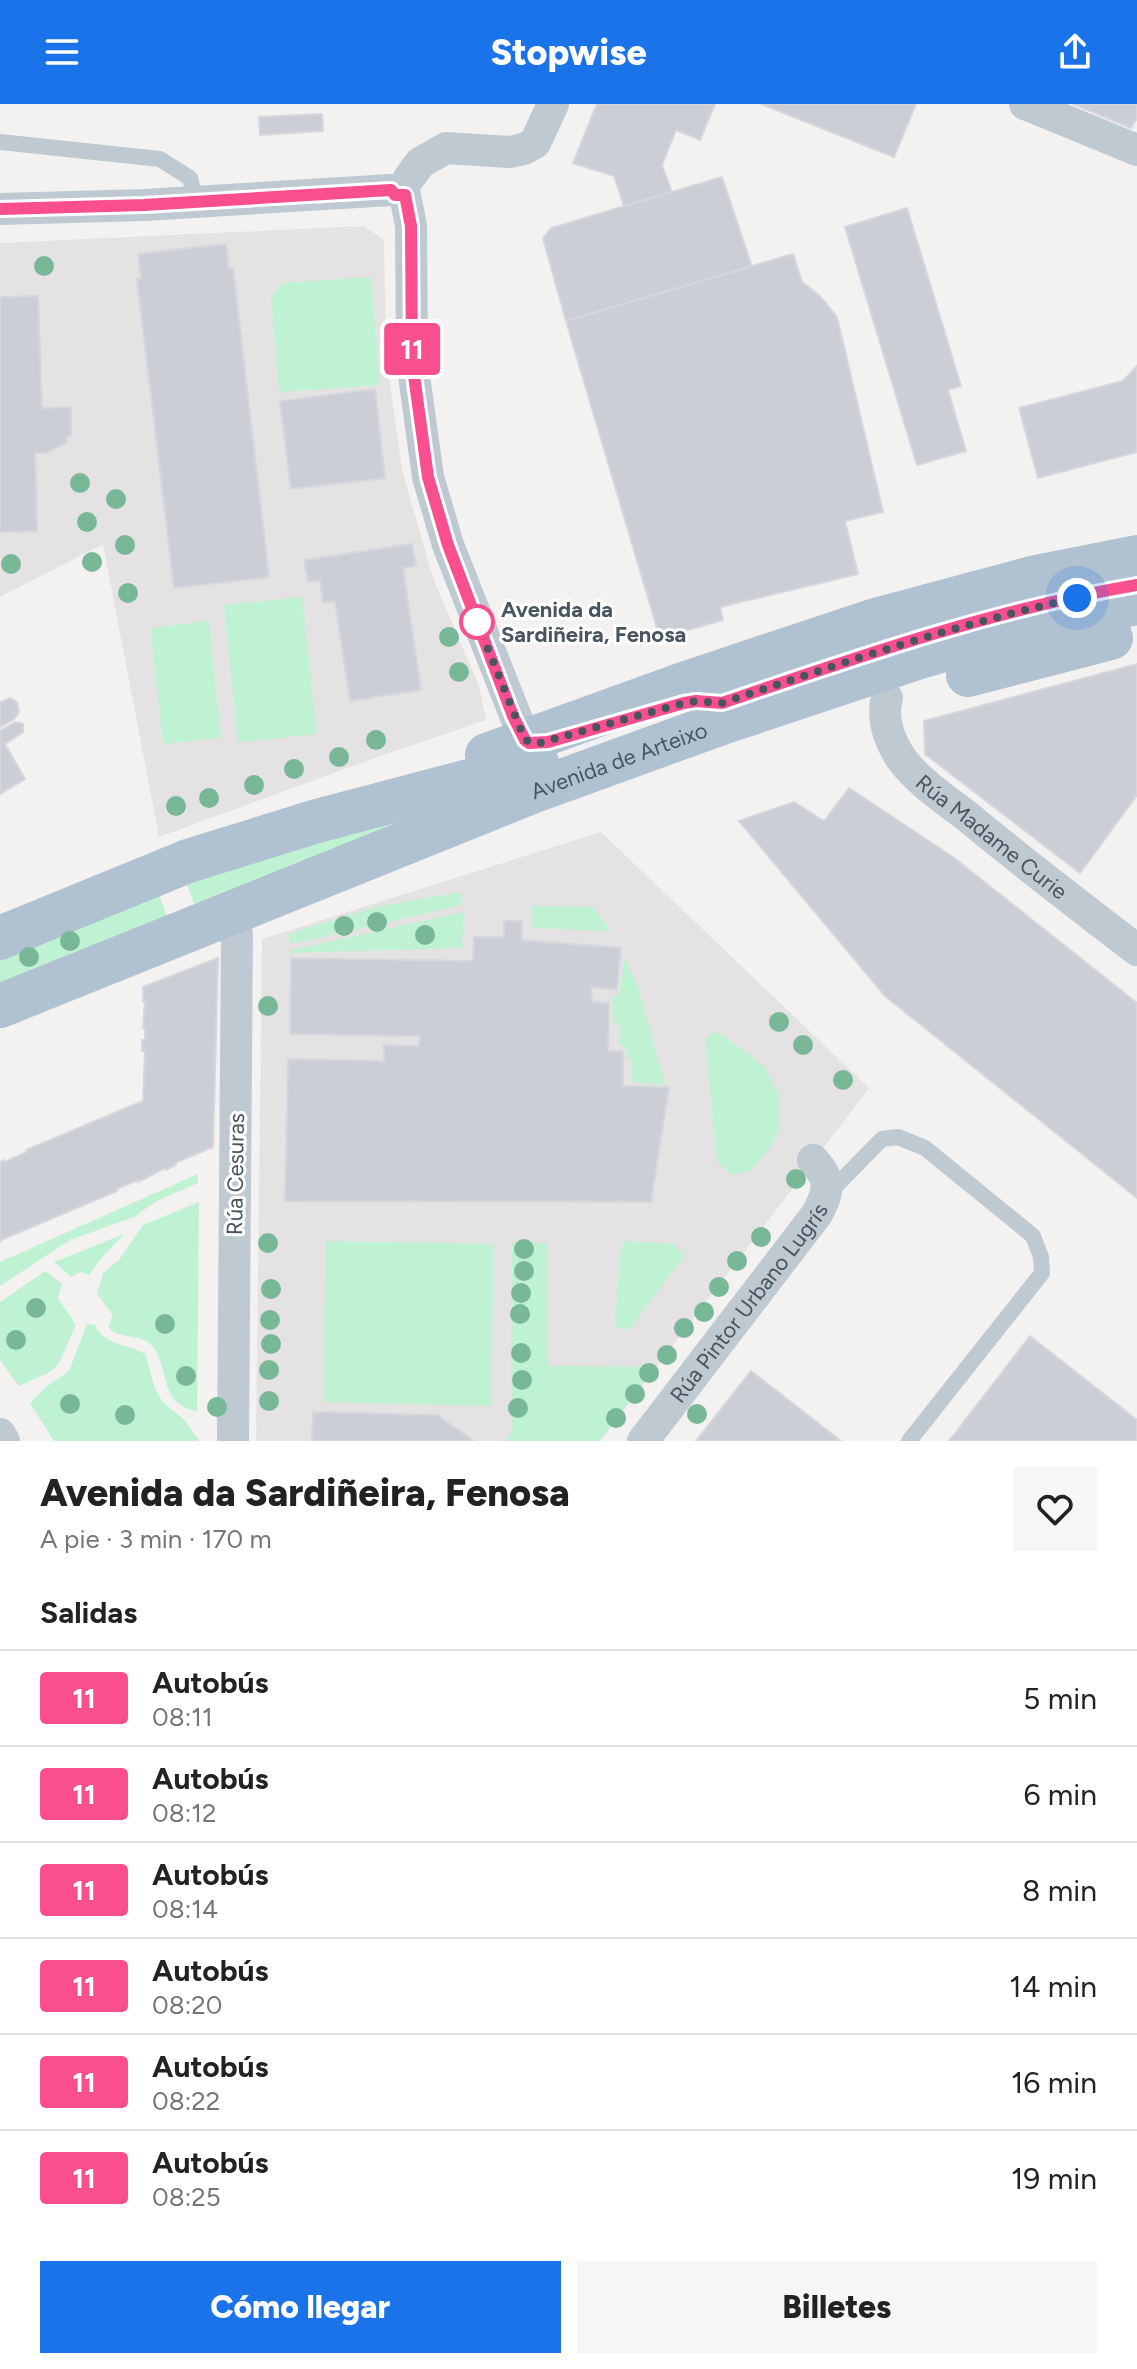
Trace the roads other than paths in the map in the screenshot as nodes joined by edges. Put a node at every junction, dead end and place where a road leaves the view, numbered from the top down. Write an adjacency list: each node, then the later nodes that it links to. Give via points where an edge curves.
1 (553, 104): 5 (street, via 535,143 509,152 446,148 420,163)
2 (1025, 104): 4 (street)
3 (0, 142): 6 (lane, via 160,159 190,178)
4 (1137, 150)
5 (401, 188): 6 (street); 11 (street, via 411,226 412,361 428,477 448,545)
6 (196, 202): 7 (street)
7 (0, 209)
8 (1135, 594): 9 (main road, Avenida de Arteixo, via 1018,660); 10 (main road, Avenida de Arteixo, via 1023,609); 11 (main road, Avenida de Arteixo, via 1036,577 872,621); 13 (main road, Avenida de Arteixo, via 923,656 719,724)
9 (887, 698): 13 (main road, Avenida de Arteixo); 16 (street, Rúa Madame Curie, via 886,723 904,763)
10 (722, 703): 11 (lane, Avenida de Arteixo, via 684,703 548,742); 12 (main road, Avenida de Arteixo, via 519,769)
11 (525, 740): 12 (main road, Avenida de Arteixo)
12 (317, 821): 15 (main road, Avenida de Arteixo, via 188,861)
13 (380, 852): 14 (main road, Avenida de Arteixo)
14 (217, 919): 17 (main road, Avenida de Arteixo); 22 (street, Rúa Cesuras, via 230,923 237,933)
15 (0, 938)
16 (1137, 950)
17 (0, 1006)
18 (813, 1160): 19 (street, Rúa Pintor Urbano Lugrís, via 825,1173)
19 (827, 1194): 23 (street, Rúa Pintor Urbano Lugrís, via 805,1231); 24 (lane, via 882,1139 898,1137 925,1148 1033,1236 1041,1257 1042,1273)
20 (0, 1434): 21 (street)
21 (4, 1441)
22 (233, 1441)
23 (643, 1441)
24 (909, 1441)

